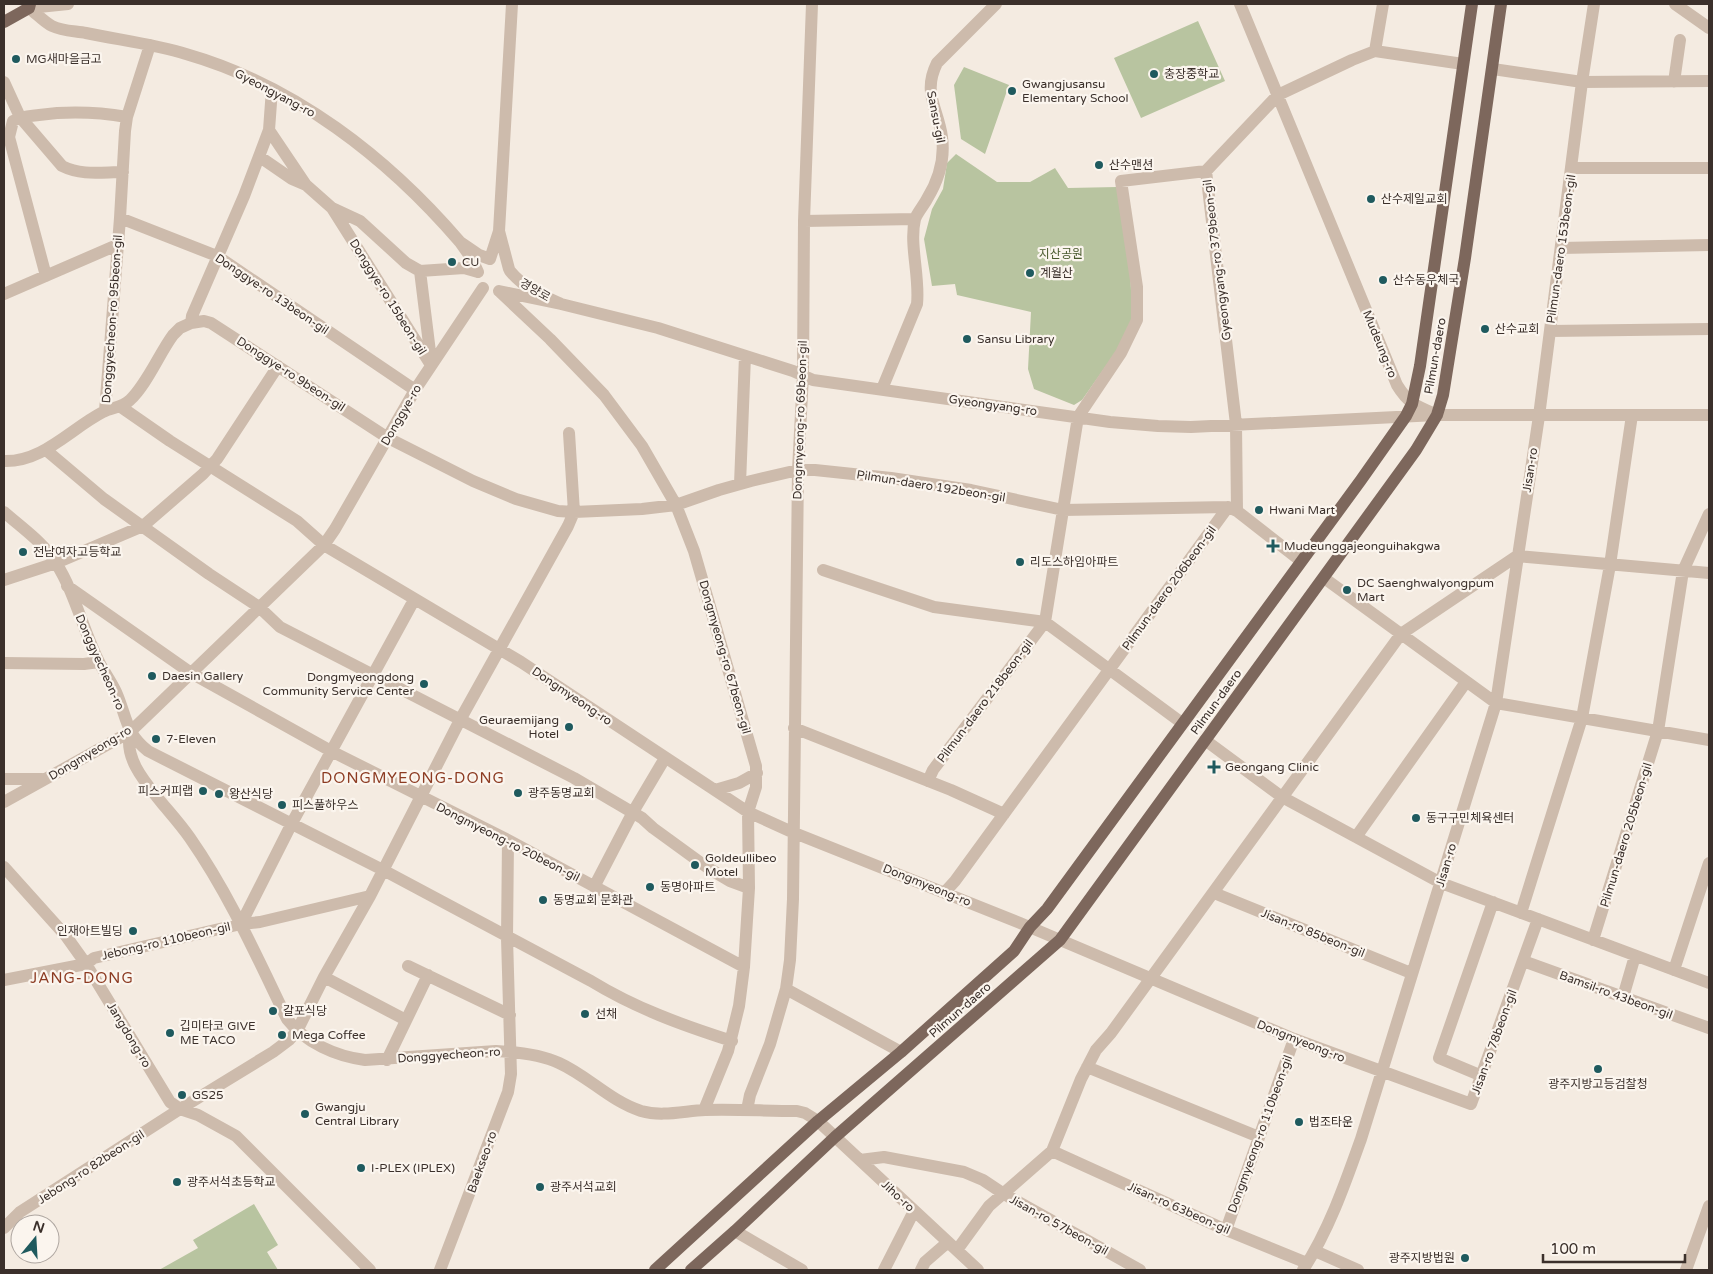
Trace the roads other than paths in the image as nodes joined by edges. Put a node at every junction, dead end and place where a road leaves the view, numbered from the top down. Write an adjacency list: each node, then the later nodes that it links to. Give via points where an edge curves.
1 (68, 4): 10 (street)
2 (512, 4): 38 (street)
3 (996, 4): 36 (street, Sansu-gil, via 937,63 933,71 930,87 942,136 942,158 934,188)
4 (1240, 4): 24 (street, Mudeung-ro)
5 (1383, 4): 16 (street)
6 (1472, 4): 17 (main road, Pilmun-daero)
7 (1501, 4): 18 (main road, Pilmun-daero)
8 (1594, 4): 21 (street, Pilmun-daero 153beon-gil)
9 (1675, 4): 13 (street)
10 (29, 5): 12 (main road); 15 (street, Gyeongyang-ro, via 52,26)
11 (812, 6): 37 (street, Dongmyeong-ro 69beon-gil)
12 (4, 22)
13 (1709, 28)
14 (1680, 40): 22 (street)
15 (150, 45): 23 (street, Gyeongyang-ro, via 215,63); 26 (street, Donggyecheon-ro 95beon-gil)
16 (1375, 51): 17 (street); 24 (street)
17 (1463, 64): 62 (main road, Pilmun-daero)
18 (1493, 69): 21 (street); 65 (main road, Pilmun-daero, via 1446,376)
19 (1709, 81): 22 (street)
20 (4, 82): 25 (street)
21 (1582, 82): 22 (street); 29 (street, Pilmun-daero 153beon-gil)
22 (1674, 82)
23 (272, 89): 27 (street); 39 (street, Gyeongyang-ro, via 339,129 381,162 428,206)
24 (1278, 95): 31 (street, Gyeongyang-ro 379beon-gil); 62 (street, Mudeung-ro, via 1397,385)
25 (20, 117): 26 (street, via 84,112); 32 (street, via 62,166 90,173); 48 (street, via 13,121 9,137)
26 (127, 117): 32 (street, Donggyecheon-ro 95beon-gil)
27 (269, 130): 28 (street); 33 (street)
28 (260, 157): 33 (street, Donggye-ro 15beon-gil); 43 (street)
29 (1572, 168): 30 (street); 42 (street, Pilmun-daero 153beon-gil)
30 (1709, 168)
31 (1206, 170): 70 (street, via 1121,182 1137,287 1137,320 1121,352); 71 (street, Gyeongyang-ro 379beon-gil)
32 (123, 172): 35 (street, Donggyecheon-ro 95beon-gil)
33 (306, 185): 34 (street, Donggye-ro 15beon-gil)
34 (332, 208): 46 (street, Donggye-ro 15beon-gil, via 360,221 406,263); 57 (street, Donggye-ro 15beon-gil)
35 (120, 218): 40 (street, Donggyecheon-ro 95beon-gil); 43 (street, Donggye-ro 13beon-gil)
36 (916, 219): 37 (street); 60 (street, Sansu-gil, via 917,304)
37 (804, 221): 59 (street, Dongmyeong-ro 69beon-gil)
38 (499, 231): 44 (street); 45 (street)
39 (460, 242): 44 (street, 경양로); 47 (street)
40 (117, 245): 48 (street); 64 (street, Donggyecheon-ro 95beon-gil)
41 (1709, 245): 42 (street)
42 (1561, 248): 55 (street, Pilmun-daero 153beon-gil)
43 (217, 256): 53 (street); 61 (street, Donggye-ro 13beon-gil)
44 (490, 259): 45 (street, 경양로, via 499,259); 47 (street)
45 (510, 270): 50 (street, 경양로, via 509,281); 52 (street, 경양로, via 521,284)
46 (420, 271): 47 (street, via 464,268); 57 (street, Donggye-ro 15beon-gil)
47 (478, 272): 49 (street)
48 (46, 276): 51 (street)
49 (483, 288): 50 (street, 경양로); 57 (street, Donggye-ro)
50 (499, 291): 52 (street, 경양로); 79 (street, Dongmyeong-ro 67beon-gil, via 604,395 642,446)
51 (4, 294)
52 (561, 304): 56 (street, Gyeongyang-ro, via 658,328)
53 (191, 323): 58 (street, Donggye-ro 9beon-gil, via 211,323); 63 (street, via 173,335 138,390)
54 (1709, 329): 55 (street)
55 (1550, 331): 69 (street, Pilmun-daero 153beon-gil)
56 (745, 356): 59 (street, Gyeongyang-ro); 78 (street)
57 (431, 365): 61 (street, Donggye-ro)
58 (278, 366): 73 (street, Donggye-ro 9beon-gil); 76 (street)
59 (803, 375): 60 (street, Gyeongyang-ro, via 813,380); 77 (street, Dongmyeong-ro 69beon-gil)
60 (882, 389): 70 (street, Gyeongyang-ro)
61 (415, 390): 73 (street, Donggye-ro)
62 (1412, 404): 65 (street, Mudeung-ro); 68 (main road, Pilmun-daero)
63 (121, 407): 64 (street); 76 (street)
64 (105, 411): 74 (street, Donggyecheon-ro 95beon-gil)
65 (1437, 415): 68 (street, Gyeongyang-ro); 69 (street, Mudeung-ro); 94 (main road, Pilmun-daero, via 1416,450)
66 (1632, 415): 67 (street, Mudeung-ro); 69 (street, Mudeung-ro); 90 (street)
67 (1709, 415)
68 (1406, 416): 71 (street, Gyeongyang-ro); 88 (main road, Pilmun-daero)
69 (1539, 416): 87 (street, Jisan-ro)
70 (1078, 417): 71 (street, Gyeongyang-ro, via 1158,426); 81 (street)
71 (1236, 424): 80 (street)
72 (569, 433): 83 (street)
73 (388, 438): 83 (street, Donggye-ro 9beon-gil, via 516,499 548,509); 86 (street, Donggye-ro)
74 (46, 450): 75 (street, Donggyecheon-ro 95beon-gil, via 23,459); 85 (street)
75 (4, 461)
76 (211, 466): 85 (street); 86 (street, via 298,521)
77 (798, 470): 78 (street, Pilmun-daero 192beon-gil); 81 (street, Pilmun-daero 192beon-gil, via 891,478 971,490); 112 (street, Dongmyeong-ro 69beon-gil)
78 (745, 483): 79 (street)
79 (676, 505): 83 (street, Donggye-ro 9beon-gil); 119 (street, Dongmyeong-ro 67beon-gil, via 694,551)
80 (1233, 509): 81 (street, Pilmun-daero 192beon-gil); 88 (street); 104 (street, Pilmun-daero 206beon-gil)
81 (1063, 510): 99 (street)
82 (4, 512): 89 (street, Donggyecheon-ro, via 40,543)
83 (574, 512): 101 (street)
84 (1709, 514): 92 (street, Pilmun-daero 205beon-gil)
85 (142, 526): 89 (street); 98 (street)
86 (324, 545): 97 (street, Dongmyeong-ro); 98 (street, Dongmyeong-ro)
87 (1517, 556): 90 (street); 100 (street); 108 (street, Jisan-ro)
88 (1301, 561): 111 (main road, Pilmun-daero)
89 (56, 563): 95 (street); 96 (street, Donggyecheon-ro)
90 (1610, 565): 92 (street); 109 (street)
91 (822, 570): 99 (street, via 934,607)
92 (1684, 571): 93 (street); 113 (street, Pilmun-daero 205beon-gil)
93 (1709, 573)
94 (1324, 578): 100 (street); 115 (main road, Pilmun-daero)
95 (4, 580)
96 (67, 586): 103 (street, Donggyecheon-ro); 105 (street)
97 (414, 600): 101 (street, Dongmyeong-ro); 106 (street)
98 (259, 607): 105 (street, Dongmyeong-ro); 106 (street, via 280,627)
99 (1045, 622): 104 (street); 122 (street, Pilmun-daero 218beon-gil)
100 (1401, 634): 107 (street); 125 (street)
101 (498, 649): 110 (street, Dongmyeong-ro 20beon-gil); 118 (street, Dongmyeong-ro)
102 (4, 662): 103 (street)
103 (99, 662): 114 (street, Donggyecheon-ro, via 116,691)
104 (1109, 669): 111 (street); 129 (street)
105 (190, 673): 114 (street, Dongmyeong-ro); 117 (street, Dongmyeong-ro 20beon-gil)
106 (373, 675): 110 (street); 117 (street)
107 (1466, 682): 108 (street); 132 (street)
108 (1496, 702): 109 (street); 137 (street, Jisan-ro)
109 (1582, 718): 113 (street); 144 (street)
110 (460, 720): 124 (street, Dongmyeong-ro 20beon-gil); 127 (street)
111 (1182, 723): 147 (main road, Pilmun-daero)
112 (794, 728): 122 (street); 131 (street, Dongmyeong-ro 69beon-gil)
113 (1658, 731): 116 (street); 150 (street, Pilmun-daero 205beon-gil)
114 (130, 732): 120 (street, Dongmyeong-ro); 130 (street, via 154,755); 146 (street, Donggyecheon-ro, via 128,745 133,762 197,848)
115 (1205, 740): 125 (street); 149 (main road, Pilmun-daero)
116 (1709, 740)
117 (331, 751): 124 (street, Dongmyeong-ro 20beon-gil); 130 (street)
118 (665, 758): 123 (street, Dongmyeong-ro); 127 (street, Dongmyeong-ro 20beon-gil)
119 (757, 773): 123 (street, via 739,783); 128 (street, Dongmyeong-ro 67beon-gil)
120 (47, 778): 121 (street); 126 (street, Dongmyeong-ro)
121 (4, 780)
122 (928, 781): 129 (street)
123 (715, 790): 128 (street, Dongmyeong-ro)
124 (421, 797): 133 (street, Dongmyeong-ro 20beon-gil); 136 (street)
125 (1282, 797): 132 (street); 141 (street)
126 (4, 802)
127 (633, 812): 138 (street, Dongmyeong-ro 20beon-gil); 139 (street, via 708,868)
128 (748, 812): 131 (street, Dongmyeong-ro); 139 (street, Dongmyeong-ro 67beon-gil)
129 (1004, 814): 140 (street)
130 (292, 823): 136 (street); 146 (street)
131 (792, 832): 140 (street, Dongmyeong-ro); 163 (street, Dongmyeong-ro 69beon-gil, via 793,899)
132 (1356, 837): 137 (street)
133 (508, 840): 138 (street, Dongmyeong-ro 20beon-gil); 148 (street, Donggyecheon-ro)
134 (1709, 863): 156 (street)
135 (4, 867): 153 (street, Jangdong-ro, via 66,936)
136 (383, 870): 142 (street); 148 (street)
137 (1441, 883): 143 (street); 157 (street, Jisan-ro)
138 (594, 887): 155 (street, Dongmyeong-ro 20beon-gil)
139 (749, 888): 155 (street)
140 (945, 892): 147 (street, Dongmyeong-ro)
141 (1214, 893): 157 (street, Jisan-ro 85beon-gil); 160 (street)
142 (370, 896): 146 (street); 159 (street)
143 (1493, 902): 144 (street); 176 (street, via 1439,1058)
144 (1522, 913): 145 (street)
145 (1538, 919): 150 (street); 152 (street, Jisan-ro 78beon-gil)
146 (241, 924): 153 (street, Jebong-ro 110beon-gil, via 94,958); 168 (street, Donggyecheon-ro, via 287,1019)
147 (1030, 927): 149 (street, Dongmyeong-ro); 172 (main road, Pilmun-daero, via 1014,951)
148 (507, 938): 165 (street, Donggyecheon-ro); 170 (street, via 632,1004)
149 (1060, 940): 160 (street, Dongmyeong-ro); 181 (main road, Pilmun-daero)
150 (1593, 940): 151 (street)
151 (1635, 956): 156 (street); 164 (street)
152 (1523, 961): 164 (street, Bamsil-ro 43beon-gil); 176 (street, Jisan-ro 78beon-gil)
153 (86, 964): 161 (street, Jebong-ro 110beon-gil); 177 (street, Jangdong-ro, via 170,1102)
154 (408, 966): 158 (street)
155 (744, 967): 170 (street)
156 (1674, 970): 162 (street)
157 (1411, 973): 175 (street, Jisan-ro)
158 (428, 975): 165 (street); 166 (street, Donggyecheon-ro)
159 (324, 978): 166 (street); 168 (street)
160 (1150, 978): 169 (street, Dongmyeong-ro); 174 (street)
161 (4, 980)
162 (1709, 984)
163 (786, 989): 172 (street); 179 (street, Dongmyeong-ro 69beon-gil)
164 (1622, 997): 167 (street, Bamsil-ro 43beon-gil)
165 (510, 1015): 171 (street, Donggyecheon-ro)
166 (406, 1020): 173 (street, Donggyecheon-ro)
167 (1709, 1028)
168 (297, 1031): 173 (street, Donggyecheon-ro, via 324,1048 350,1058); 177 (street, via 273,1052)
169 (1294, 1039): 175 (street, Dongmyeong-ro); 182 (street, Dongmyeong-ro 110beon-gil)
170 (732, 1040): 178 (street)
171 (512, 1051): 173 (street, Donggyecheon-ro, via 476,1051); 178 (street, Donggyecheon-ro, via 559,1063 620,1102 641,1111 658,1114); 195 (street, Baekseo-ro, via 508,1092)
172 (900, 1052): 180 (main road, Pilmun-daero)
173 (387, 1060)
174 (1087, 1067): 182 (street); 183 (street)
175 (1382, 1073): 176 (street, Jisan-ro 78beon-gil, via 1471,1104); 192 (street, Jisan-ro, via 1343,1191)
176 (1482, 1076)
177 (180, 1109): 188 (street, Jebong-ro 82beon-gil, via 20,1212); 194 (street, Jangdong-ro, via 236,1136)
178 (704, 1110): 179 (street, Donggyecheon-ro)
179 (747, 1110): 180 (street, Donggyecheon-ro, via 797,1111)
180 (818, 1121): 181 (street, Jiho-ro); 196 (main road, Pilmun-daero)
181 (836, 1137): 184 (street, Jiho-ro); 190 (main road, Pilmun-daero)
182 (1259, 1138): 189 (street, Dongmyeong-ro 110beon-gil)
183 (1052, 1151): 185 (street); 189 (street, Jisan-ro 63beon-gil)
184 (860, 1160): 185 (street, Jisan-ro 57beon-gil, via 884,1157 964,1172); 187 (street, Jiho-ro)
185 (1004, 1194): 191 (street); 202 (street, Jisan-ro 57beon-gil)
186 (1709, 1206): 204 (street)
187 (914, 1211): 191 (street, Jiho-ro); 199 (street)
188 (4, 1228)
189 (1226, 1230): 193 (street, Jisan-ro 63beon-gil)
190 (736, 1231): 197 (main road, Pilmun-daero); 198 (street)
191 (952, 1246): 200 (street, via 925,1262); 201 (street, Jiho-ro)
192 (1315, 1251): 193 (street, Jisan-ro); 203 (street)
193 (1305, 1267)
194 (370, 1270)
195 (440, 1270)
196 (655, 1270)
197 (691, 1270)
198 (802, 1270)
199 (884, 1270)
200 (921, 1270)
201 (978, 1270)
202 (1140, 1270)
203 (1358, 1270)
204 (1686, 1270)

